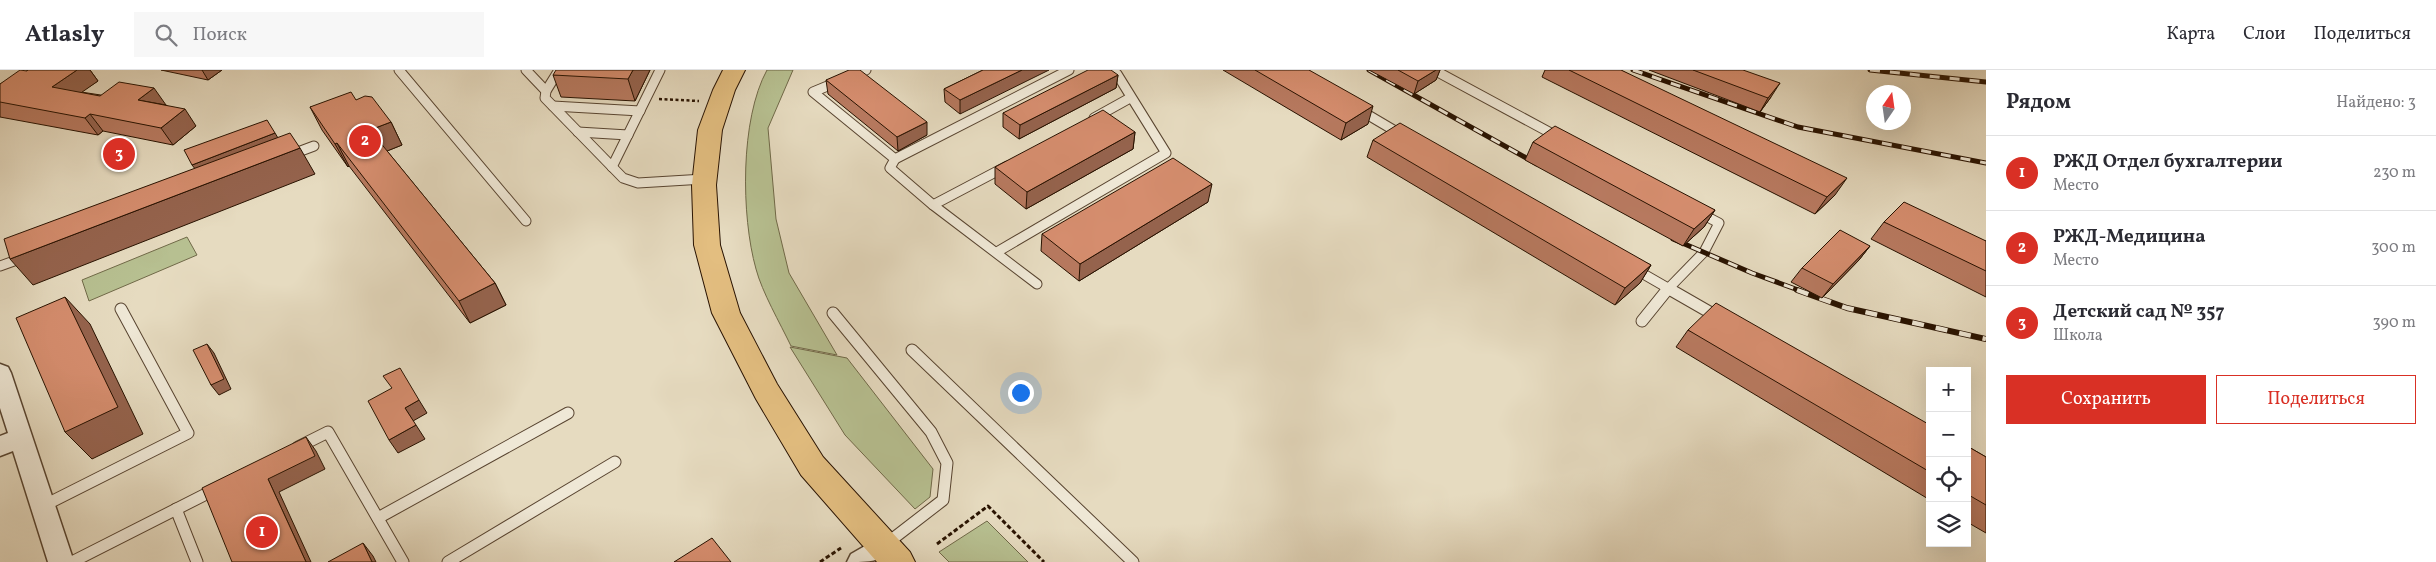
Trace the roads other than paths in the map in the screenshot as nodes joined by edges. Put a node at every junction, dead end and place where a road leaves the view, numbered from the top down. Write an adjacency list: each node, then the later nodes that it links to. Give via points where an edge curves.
1 (399, 70): 28 (lane)
2 (526, 70): 10 (lane)
3 (558, 70): 10 (lane)
4 (660, 70): 14 (lane)
5 (734, 70): 25 (main road, via 710,130)
6 (866, 70): 21 (lane, via 813,92)
7 (1069, 70): 21 (lane)
8 (1110, 70): 11 (lane, via 1117,74)
9 (1434, 70): 19 (lane)
10 (546, 91): 13 (lane, via 545,98)
11 (1130, 98): 15 (lane); 30 (lane, via 1166,153)
12 (1350, 105): 18 (lane)
13 (553, 106): 14 (lane); 16 (lane)
14 (640, 111): 17 (lane)
15 (1088, 122)
16 (578, 132): 17 (lane); 24 (lane)
17 (628, 135): 24 (lane)
18 (1410, 139)
19 (1572, 144)
20 (314, 146): 23 (lane)
21 (894, 159): 26 (lane, via 890,168)
22 (1019, 159): 26 (lane)
23 (277, 160)
24 (612, 167): 25 (lane, via 633,183)
25 (704, 179): 49 (main road, via 708,244 726,313 766,391)
26 (933, 205): 30 (lane)
27 (1693, 209): 34 (lane, via 1719,223 1704,252)
28 (526, 221)
29 (37, 252): 32 (lane)
30 (997, 252): 33 (lane)
31 (1625, 263): 34 (lane)
32 (0, 266)
33 (1037, 284)
34 (1668, 288): 37 (lane); 38 (lane)
35 (121, 309): 46 (lane, via 188,433)
36 (833, 313): 49 (lane, via 931,432 947,463 943,500)
37 (1642, 321)
38 (1727, 323)
39 (912, 350): 55 (lane)
40 (0, 373): 42 (street)
41 (568, 412): 48 (lane)
42 (10, 441): 46 (street)
43 (285, 454): 48 (lane, via 328,432)
44 (615, 462): 54 (lane)
45 (226, 484): 47 (lane)
46 (43, 506): 50 (street)
47 (176, 509): 51 (lane); 52 (lane)
48 (378, 518): 53 (lane)
49 (871, 554)
50 (60, 562)
51 (72, 562)
52 (197, 562)
53 (403, 562)
54 (448, 562)
55 (1133, 562)

